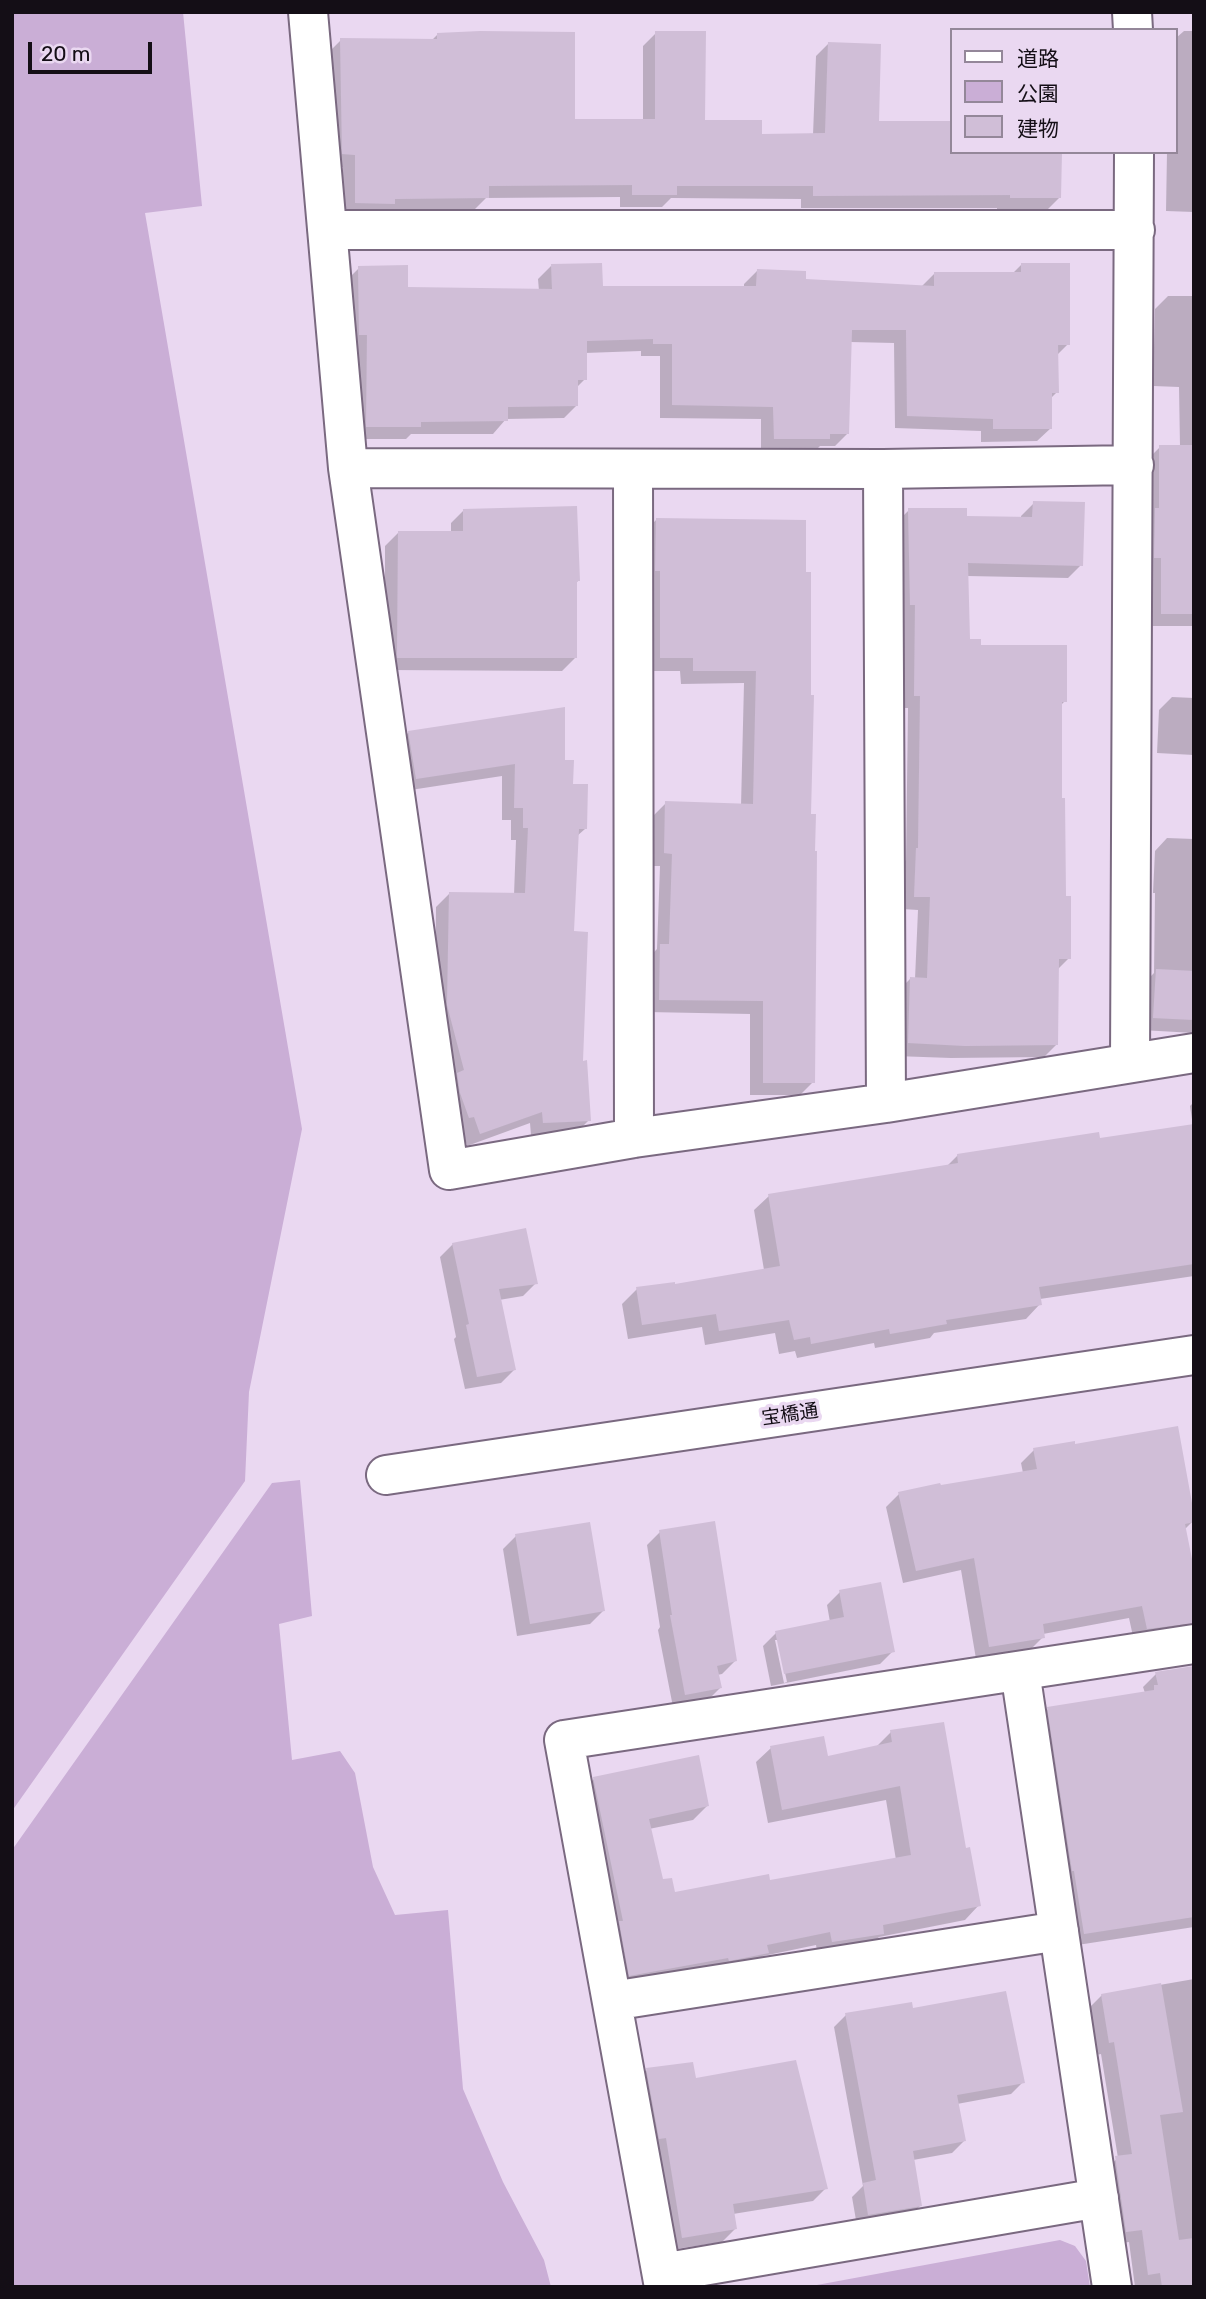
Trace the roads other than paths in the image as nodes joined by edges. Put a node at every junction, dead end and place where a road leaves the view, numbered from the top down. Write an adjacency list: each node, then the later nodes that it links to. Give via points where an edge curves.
1 (308, 12): 3 (street)
2 (1134, 154): 4 (street)
3 (327, 230): 4 (street); 6 (street)
4 (1135, 230): 5 (street)
5 (1134, 465): 8 (street); 10 (street)
6 (348, 467): 7 (street); 12 (street, via 449,1170)
7 (633, 469): 8 (street); 12 (street)
8 (883, 469): 11 (street)
9 (1194, 1053): 10 (street)
10 (1130, 1062): 11 (street)
11 (886, 1103): 12 (street)
12 (635, 1138)
13 (1194, 1355): 14 (street, 宝橋通)
14 (386, 1475)
15 (1194, 1644): 16 (street)
16 (1020, 1671): 17 (street); 18 (street, via 564,1740)
17 (1059, 1931): 18 (street); 19 (street)
18 (612, 2001): 20 (street)
19 (1100, 2197): 20 (street); 21 (street)
20 (663, 2280)
21 (1112, 2287)

